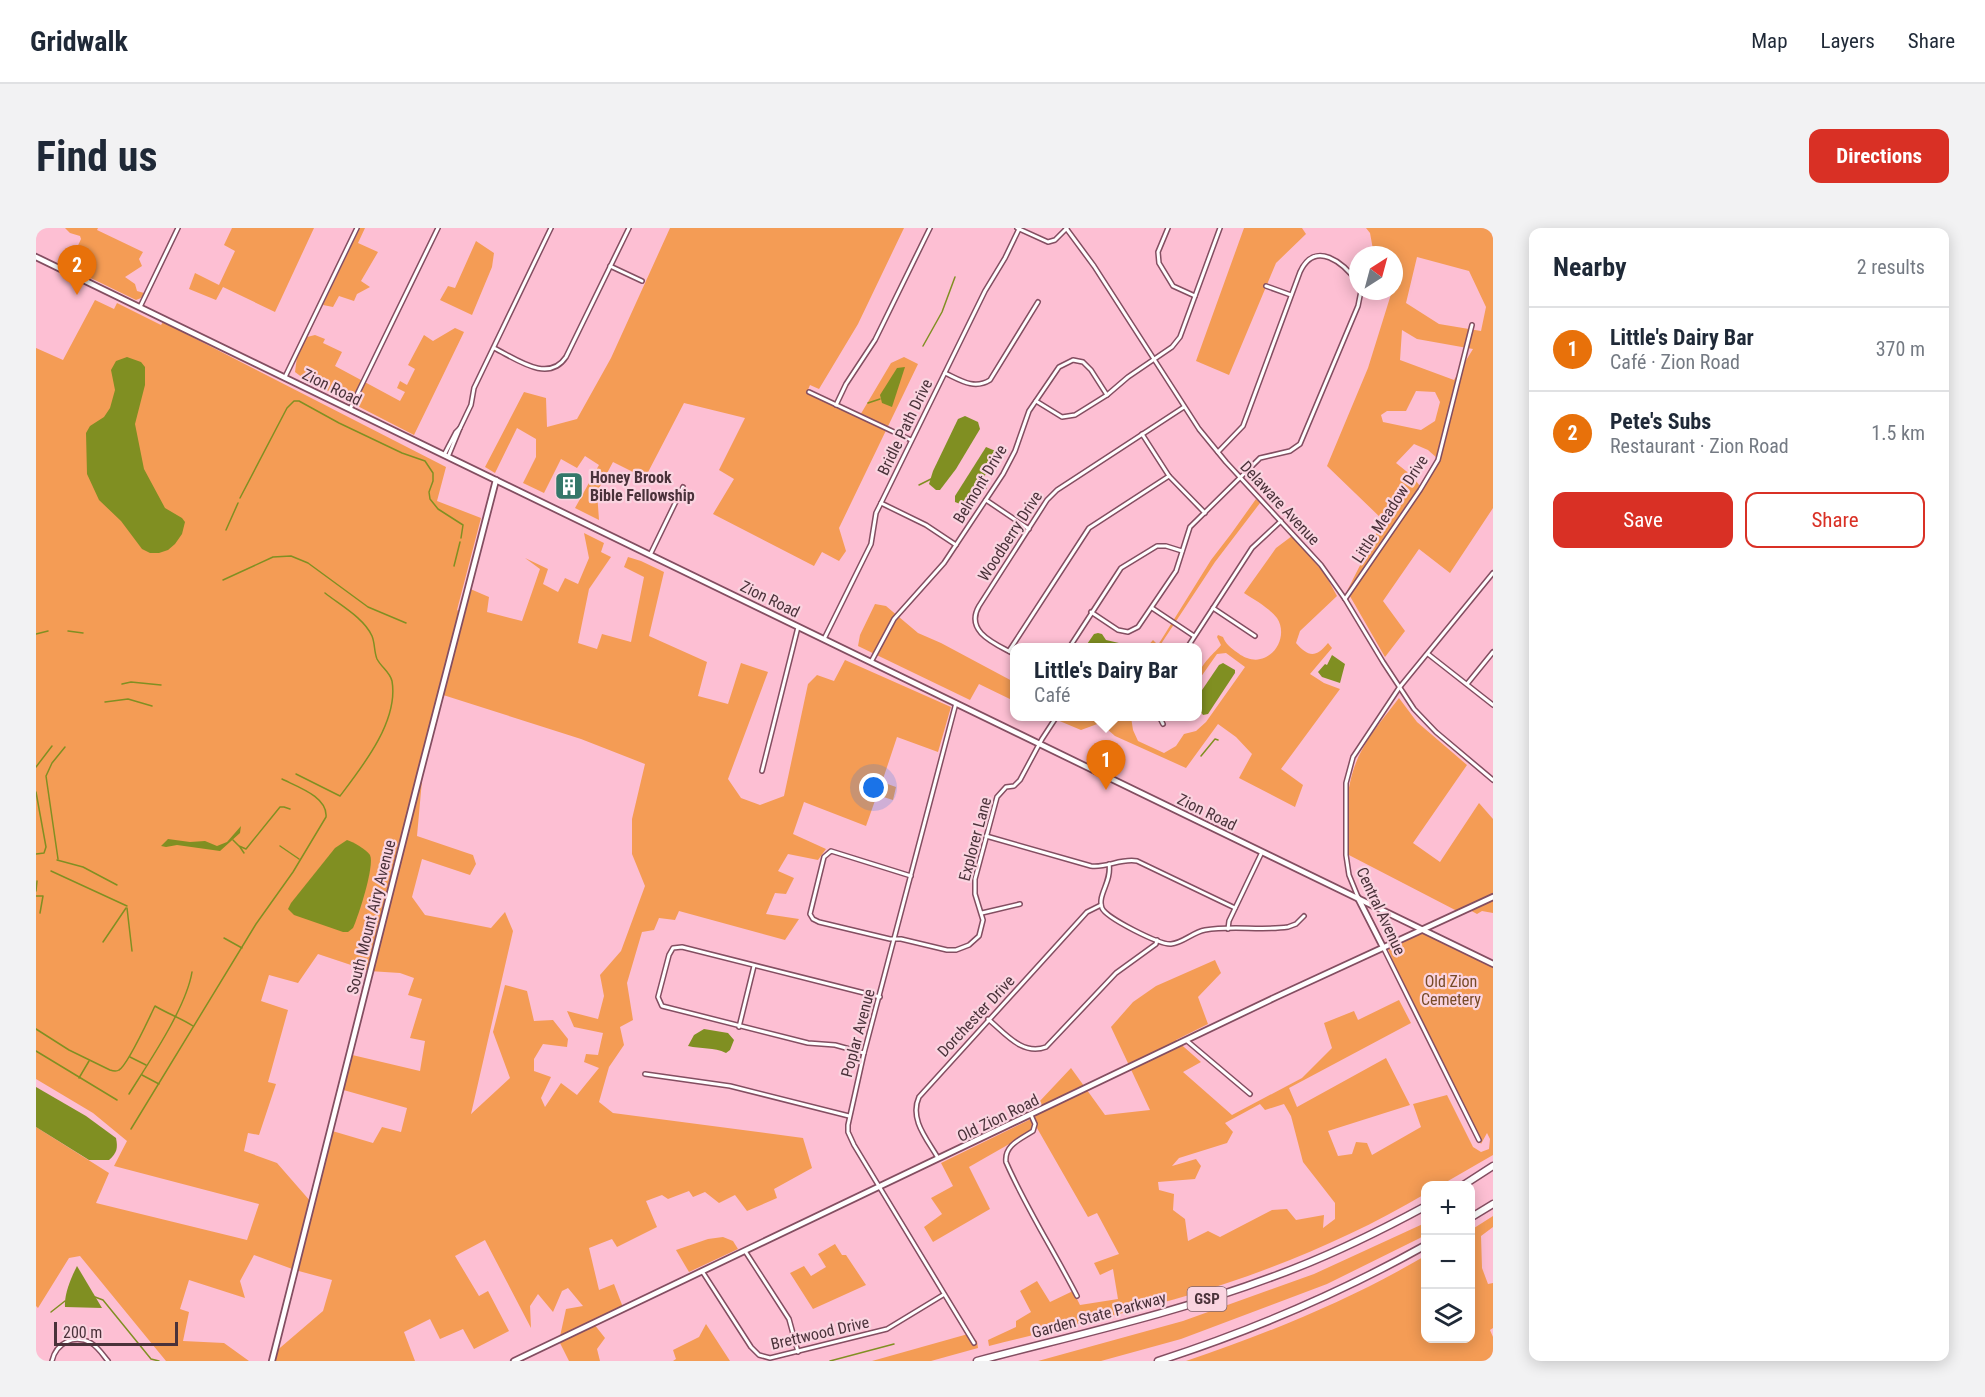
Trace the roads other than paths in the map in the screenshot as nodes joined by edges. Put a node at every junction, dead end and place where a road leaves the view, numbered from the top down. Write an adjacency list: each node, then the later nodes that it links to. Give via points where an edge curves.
1 (178, 228): 20 (street)
2 (357, 228): 25 (street)
3 (438, 228): 31 (street)
4 (551, 228): 22 (street)
5 (629, 228): 12 (street)
6 (930, 228): 29 (street, via 875,340)
7 (1066, 228): 10 (street, via 1048,242); 23 (street, Delaware Avenue)
8 (1168, 228): 17 (street, via 1158,252 1160,265 1173,286)
9 (1220, 228): 17 (street)
10 (1018, 229): 24 (street, Bridle Path Drive)
11 (36, 257): 20 (street, Zion Road)
12 (610, 266): 14 (street); 22 (street, via 559,365 540,369)
13 (1349, 274): 16 (street, via 1333,258 1318,256 1302,266)
14 (642, 281)
15 (1266, 286): 16 (street)
16 (1291, 295): 34 (street, via 1243,426)
17 (1195, 296): 23 (street, via 1178,341)
18 (1359, 300): 37 (street, via 1302,442 1290,451 1263,457)
19 (1038, 302): 24 (street, via 990,380 971,384)
20 (140, 307): 25 (street, Zion Road)
21 (1472, 325): 49 (street, Little Meadow Drive, via 1438,460)
22 (494, 348): 35 (street)
23 (1154, 359): 27 (street); 30 (street, Delaware Avenue)
24 (945, 373): 33 (street, Bridle Path Drive)
25 (285, 377): 31 (street, Zion Road)
26 (809, 392): 29 (street)
27 (1107, 395): 28 (street, via 1069,417 1057,415); 28 (street, Belmont Drive, via 1088,366 1073,360 1059,367)
28 (1036, 401): 40 (street, Belmont Drive, via 1011,460)
29 (836, 405): 33 (street)
30 (1184, 407): 32 (street, Woodberry Drive); 34 (street, Delaware Avenue)
31 (351, 409): 35 (street, Zion Road)
32 (1142, 434): 36 (street); 44 (street, Woodberry Drive, via 1054,492)
33 (911, 440): 41 (street, Bridle Path Drive)
34 (1218, 452): 37 (street, Delaware Avenue)
35 (446, 456): 38 (street, Zion Road)
36 (1169, 476): 42 (street); 57 (street, via 1089,528)
37 (1241, 478): 42 (street); 43 (street, Delaware Avenue)
38 (496, 480): 47 (street, Zion Road); 118 (street, South Mount Airy Avenue)
39 (683, 487): 47 (street)
40 (986, 500): 44 (street); 45 (street, Belmont Drive)
41 (880, 503): 45 (street); 56 (street, Bridle Path Drive, via 871,544)
42 (1205, 513): 46 (street, via 1189,530)
43 (1281, 521): 49 (street, Delaware Avenue, via 1321,565); 51 (street, via 1252,548)
44 (1029, 528): 60 (street, Woodberry Drive, via 975,615 983,636)
45 (956, 545): 63 (street, Belmont Drive, via 898,614)
46 (1182, 551): 50 (street, via 1176,571); 52 (street, via 1156,546 1121,568)
47 (650, 555): 53 (street, Zion Road)
48 (1493, 573): 62 (street, Central Avenue)
49 (1345, 599): 65 (street, Delaware Avenue)
50 (1152, 608): 52 (street, via 1140,626 1128,632 1116,629); 54 (street)
51 (1213, 608): 54 (street); 55 (street)
52 (1091, 612): 58 (street)
53 (798, 627): 56 (street, Zion Road); 72 (street)
54 (1194, 636): 59 (street)
55 (1255, 636)
56 (824, 639): 63 (street, Zion Road)
57 (1014, 643)
58 (1072, 643)
59 (1190, 643)
60 (1009, 651)
61 (1493, 652): 64 (street)
62 (1428, 654): 64 (street); 65 (street, Central Avenue)
63 (871, 662): 66 (street, Zion Road)
64 (1467, 684): 67 (street)
65 (1399, 688): 73 (street, Delaware Avenue, via 1436,732); 79 (street, Central Avenue, via 1358,746 1347,775 1346,858)
66 (956, 703): 71 (street, Zion Road); 77 (street, Poplar Avenue)
67 (1493, 705)
68 (1054, 721): 71 (street, Explorer Lane)
69 (1161, 721): 70 (street)
70 (1163, 724)
71 (1039, 744): 74 (street, Explorer Lane, via 1020,780 997,797); 75 (street, Zion Road)
72 (762, 771)
73 (1493, 780)
74 (986, 836): 76 (street, via 1087,865); 83 (street, Explorer Lane, via 974,884)
75 (1262, 852): 79 (street, Zion Road); 82 (street)
76 (1110, 864): 81 (street, via 1111,874); 82 (street, via 1137,861)
77 (911, 876): 87 (street, Poplar Avenue); 87 (street, via 831,851 824,857 811,907 812,917 819,922)
78 (1493, 897): 86 (street, Old Zion Road)
79 (1358, 898): 86 (street, Zion Road); 89 (street, Central Avenue)
80 (1020, 904): 83 (street)
81 (1101, 905): 88 (street, via 1108,917); 93 (street, Dorchester Drive, via 1087,912)
82 (1235, 908): 85 (street)
83 (982, 914): 87 (street, via 979,936 960,949)
84 (1304, 916): 85 (street, via 1288,927)
85 (1228, 929): 88 (street, via 1204,930 1173,944)
86 (1422, 930): 89 (street, Old Zion Road); 90 (street, Zion Road)
87 (895, 939): 92 (street, Poplar Avenue)
88 (1157, 940): 93 (street, via 1108,980 1046,1047 1022,1047)
89 (1383, 947): 95 (street, Old Zion Road); 101 (street, Central Avenue)
90 (1493, 964)
91 (754, 966): 92 (street); 94 (street); 94 (street, via 676,947 669,955 659,994 659,1002 665,1007)
92 (880, 998): 96 (street, Poplar Avenue)
93 (988, 1019): 102 (street, Dorchester Drive, via 917,1101 918,1123)
94 (739, 1027): 96 (street)
95 (1186, 1040): 98 (street); 99 (street, Old Zion Road)
96 (864, 1053): 100 (street, Poplar Avenue)
97 (645, 1074): 100 (street, via 730,1086)
98 (1250, 1094)
99 (1031, 1115): 102 (street, Old Zion Road); 113 (street, via 1033,1131 1008,1149 1006,1162)
100 (849, 1116): 105 (street, Poplar Avenue, via 850,1138)
101 (1479, 1140)
102 (939, 1159): 105 (street, Old Zion Road)
103 (1493, 1166): 104 (highway)
104 (1469, 1181)
105 (880, 1188): 110 (street, Old Zion Road); 112 (street, Poplar Avenue)
106 (1493, 1204): 108 (highway)
107 (1421, 1208): 120 (highway, Garden State Parkway / GSP, via 1364,1238 1261,1281 1171,1310)
108 (1475, 1215)
109 (1421, 1247): 121 (highway, via 1302,1307)
110 (745, 1251): 111 (street, Old Zion Road); 115 (street, via 789,1319)
111 (702, 1271): 115 (street, Brettwood Drive, via 755,1352 770,1358); 119 (street, Old Zion Road)
112 (943, 1295): 114 (street, Poplar Avenue); 115 (street, Brettwood Drive, via 887,1329)
113 (1077, 1296)
114 (974, 1343)
115 (798, 1352)
116 (52, 1361): 117 (street, via 61,1344 80,1340 93,1344)
117 (108, 1361)
118 (272, 1361)
119 (514, 1361)
120 (977, 1361)
121 (1158, 1361)

